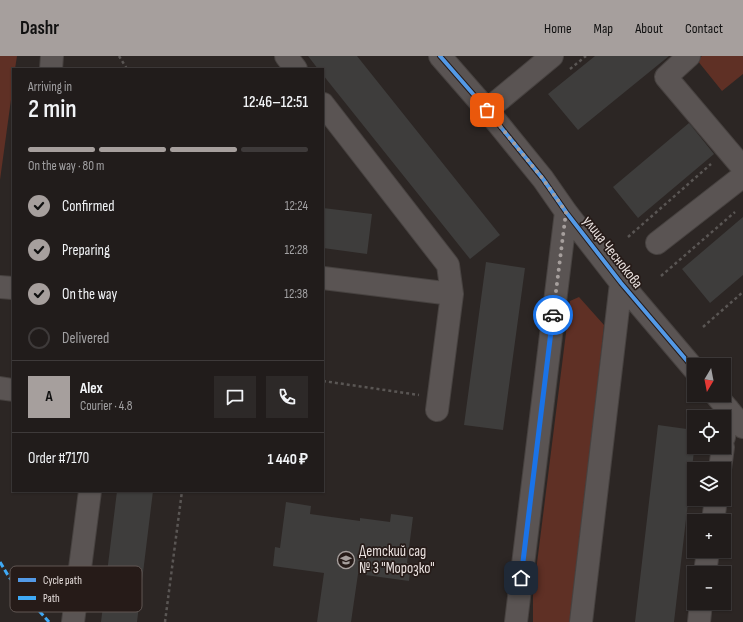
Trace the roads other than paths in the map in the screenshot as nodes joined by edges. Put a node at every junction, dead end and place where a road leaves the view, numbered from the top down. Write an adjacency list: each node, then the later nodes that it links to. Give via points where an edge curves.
1 (52, 56): 6 (street)
2 (286, 56): 7 (street)
3 (440, 56): 9 (street, улица Чеснокова)
4 (552, 56): 9 (street)
5 (689, 56): 10 (street, via 666,77)
6 (51, 68)
7 (295, 68)
8 (324, 105): 18 (street, via 448,265)
9 (487, 110): 12 (street, улица Чеснокова, via 543,179)
10 (743, 168)
11 (743, 176): 13 (street)
12 (566, 212): 15 (street, улица Чеснокова); 30 (street)
13 (657, 243)
14 (324, 278): 18 (street)
15 (621, 283): 19 (street, улица Чеснокова); 31 (street)
16 (0, 287): 17 (street)
17 (12, 288)
18 (452, 294): 23 (street)
19 (687, 361)
20 (0, 388): 21 (street)
21 (12, 390)
22 (722, 402): 24 (street)
23 (438, 403)
24 (743, 427)
25 (90, 492): 26 (street)
26 (80, 566)
27 (700, 610): 32 (street)
28 (74, 612): 29 (street)
29 (73, 622)
30 (516, 622)
31 (581, 622)
32 (699, 622)

